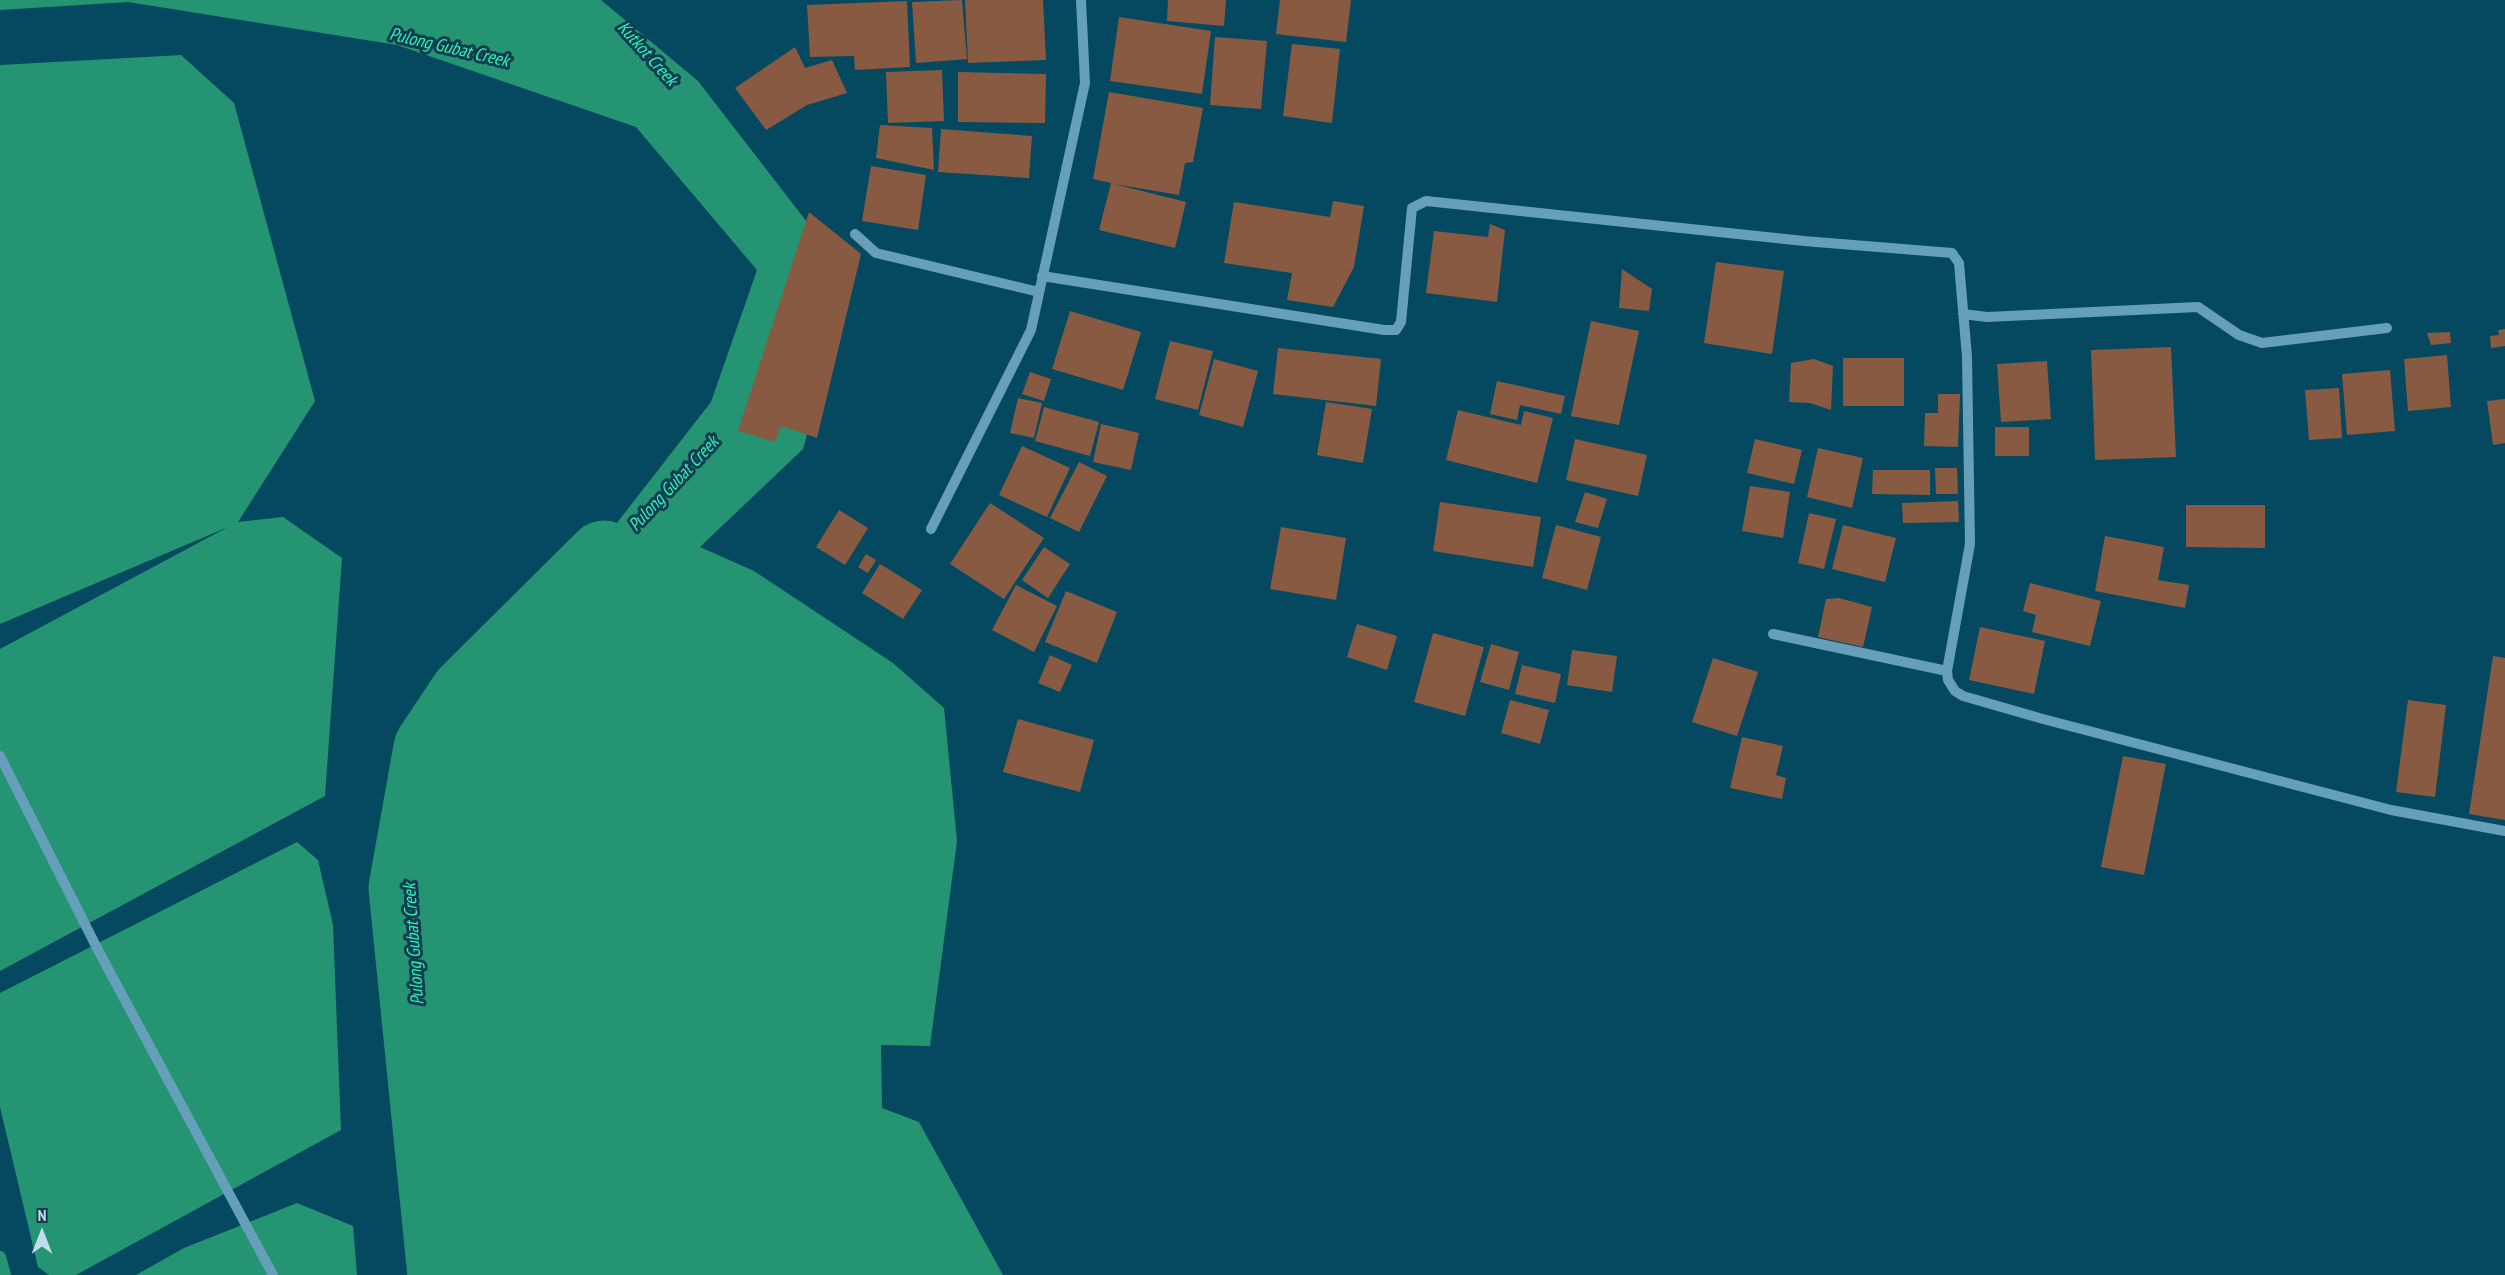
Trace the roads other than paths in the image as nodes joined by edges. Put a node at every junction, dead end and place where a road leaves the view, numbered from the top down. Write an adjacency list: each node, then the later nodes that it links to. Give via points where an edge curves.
1 (1081, 0): 3 (street, via 1084,83)
2 (855, 234): 4 (street, via 876,253)
3 (1042, 276): 4 (street); 5 (street, via 1396,330 1401,322 1412,208 1426,201 1440,201 1804,241 1952,253 1959,262)
4 (1039, 292): 7 (street, via 1031,330)
5 (1963, 314): 6 (street, via 1987,317 2198,307 2239,335 2262,343); 9 (street, via 1970,544)
6 (2387, 328)
7 (931, 530)
8 (1773, 634): 9 (street)
9 (1947, 671): 11 (street, via 1948,681 1963,696 2391,810)
10 (0, 756): 12 (street, via 99,952)
11 (2505, 831)
12 (273, 1275)

